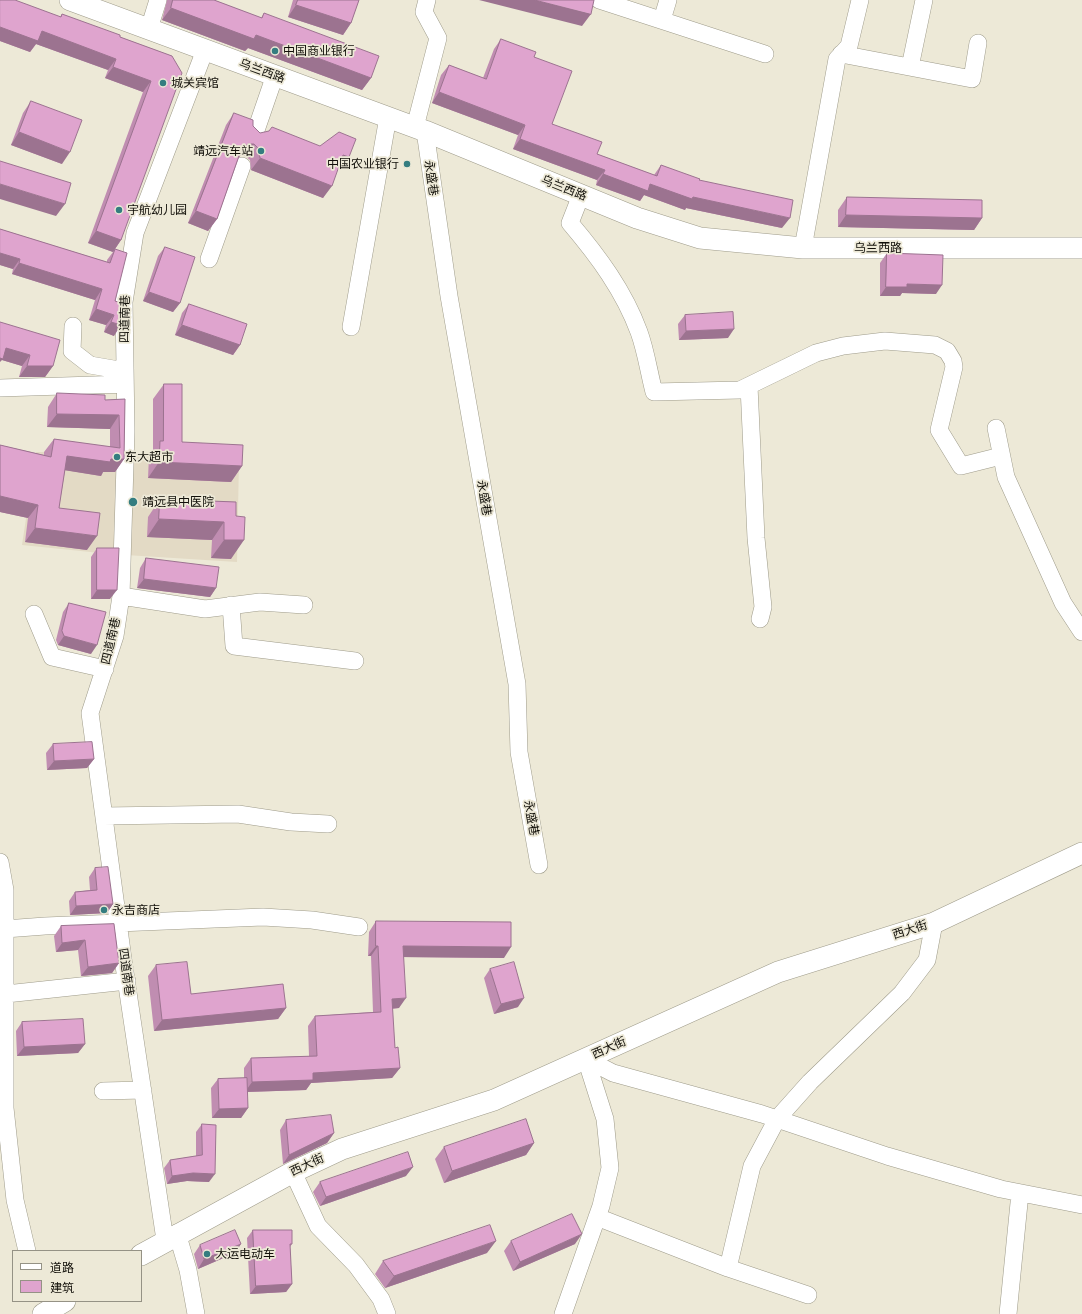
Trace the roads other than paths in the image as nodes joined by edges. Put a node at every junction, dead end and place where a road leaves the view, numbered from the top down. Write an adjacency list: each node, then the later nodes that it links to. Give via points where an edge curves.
1 (70, 0): 9 (main road, 乌兰西路)
2 (158, 0): 9 (street)
3 (426, 0): 17 (street, 永盛巷, via 424,12 438,38)
4 (599, 0): 8 (street)
5 (668, 0): 8 (street)
6 (860, 0): 13 (street, via 850,46)
7 (924, 0): 14 (street)
8 (662, 20): 12 (street)
9 (149, 29): 11 (main road, 乌兰西路)
10 (978, 43): 14 (street, via 972,79)
11 (205, 50): 15 (main road, 乌兰西路); 26 (street, 四道南巷, via 135,233 124,302)
12 (765, 54)
13 (841, 54): 14 (street); 21 (street, via 837,59)
14 (910, 67)
15 (275, 76): 16 (main road, 乌兰西路); 18 (street)
16 (388, 117): 17 (main road, 乌兰西路); 25 (street)
17 (420, 129): 20 (main road, 乌兰西路); 43 (street, 永盛巷, via 517,684 519,752)
18 (254, 136)
19 (242, 166): 23 (street)
20 (582, 195): 21 (main road, 乌兰西路, via 637,218 700,238); 27 (street, via 570,223 605,267 631,313 640,334 654,392 740,390)
21 (803, 248): 22 (main road, 乌兰西路)
22 (1082, 248)
23 (209, 259)
24 (73, 326): 26 (street, via 72,351 90,365)
25 (351, 327)
26 (125, 377): 28 (street); 31 (street, 四道南巷, via 126,432)
27 (749, 386): 30 (street, via 816,353 843,346 885,341 935,345 947,351 954,367 939,430 950,450 961,466); 35 (street, via 756,538 763,607)
28 (0, 388)
29 (996, 428): 30 (street)
30 (1001, 456): 36 (street, via 1006,477 1063,603)
31 (121, 596): 32 (street, via 205,609); 38 (street, 四道南巷, via 115,636)
32 (231, 605): 33 (street, via 260,602); 37 (street, via 234,646)
33 (304, 605)
34 (34, 614): 38 (street, via 52,657)
35 (760, 619)
36 (1082, 632)
37 (355, 661)
38 (105, 669): 39 (street, 四道南巷, via 90,713)
39 (104, 816): 40 (street, via 238,814 291,822); 44 (street, 四道南巷)
40 (328, 824)
41 (1082, 853): 45 (main road, 西大街)
42 (0, 862): 47 (street, via 5,890)
43 (539, 865)
44 (119, 923): 46 (street, via 263,917 312,920); 47 (street); 48 (street, 四道南巷)
45 (934, 923): 50 (main road, 西大街, via 778,972); 53 (street, via 927,960 902,993 810,1082)
46 (359, 927)
47 (5, 929): 49 (street)
48 (127, 981): 49 (street); 51 (street, 四道南巷)
49 (6, 994): 59 (street, via 5,1108 15,1200)
50 (586, 1059): 53 (street, via 613,1073); 54 (main road, 西大街, via 494,1100 342,1149); 57 (street, via 605,1119 610,1168)
51 (143, 1090): 52 (street); 58 (street, 四道南巷)
52 (103, 1091)
53 (777, 1119): 55 (street, via 887,1156); 61 (street, via 752,1166)
54 (293, 1172): 58 (main road, 西大街); 67 (street, via 318,1226 356,1265 380,1298)
55 (1020, 1193): 56 (street); 69 (street)
56 (1082, 1205)
57 (597, 1217): 61 (street); 68 (street)
58 (171, 1236): 60 (main road, 西大街); 66 (street, 四道南巷, via 188,1270)
59 (27, 1250)
60 (142, 1254)
61 (728, 1268): 62 (street)
62 (808, 1295)
63 (38, 1302): 65 (street)
64 (63, 1302): 65 (main road)
65 (42, 1314)
66 (196, 1314)
67 (387, 1314)
68 (563, 1314)
69 (1008, 1314)

